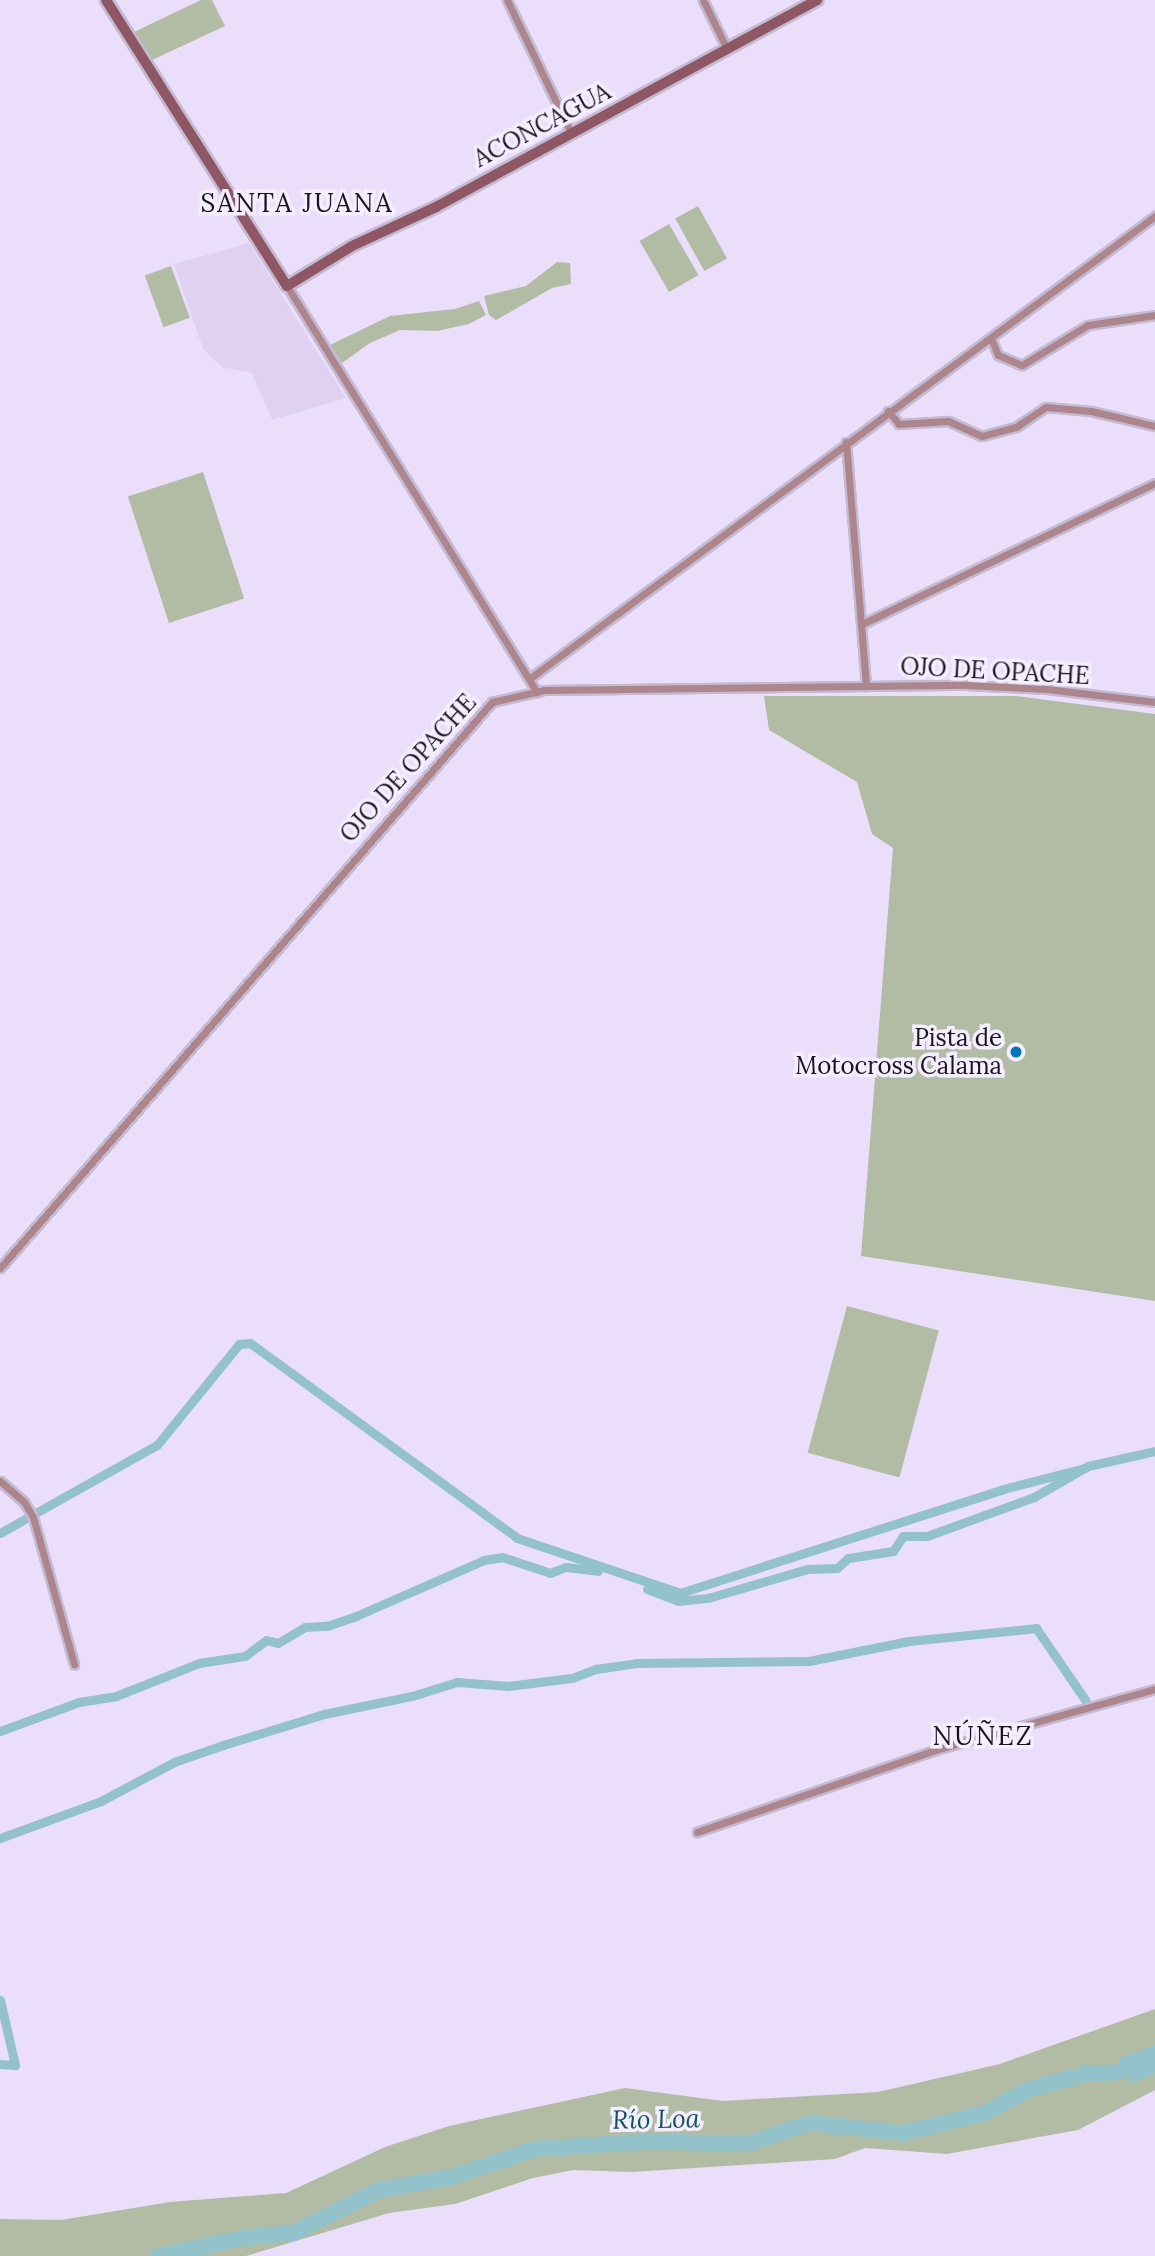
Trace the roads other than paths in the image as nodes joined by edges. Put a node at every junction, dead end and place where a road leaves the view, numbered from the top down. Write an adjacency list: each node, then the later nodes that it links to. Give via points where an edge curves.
1 (106, 0): 8 (street)
2 (507, 0): 6 (street)
3 (703, 0): 5 (street)
4 (817, 0): 5 (street, ACONCAGUA)
5 (727, 49): 6 (street, ACONCAGUA)
6 (571, 134): 8 (street, ACONCAGUA, via 352,246)
7 (1155, 216): 10 (street)
8 (288, 286): 16 (street)
9 (1155, 315): 10 (street, via 1088,325 1022,365 998,355)
10 (991, 338): 11 (street)
11 (888, 411): 12 (street, via 899,424 948,421 982,436 1016,427 1046,407 1091,411); 13 (street)
12 (1155, 426)
13 (846, 442): 15 (street); 16 (street)
14 (1155, 483): 15 (street)
15 (862, 624): 17 (street)
16 (530, 679): 18 (street)
17 (866, 686): 18 (street, OJO DE OPACHE); 19 (street, OJO DE OPACHE, via 1046,689)
18 (537, 692): 20 (street, OJO DE OPACHE, via 492,702 476,716)
19 (1155, 702)
20 (0, 1268)
21 (0, 1481): 22 (street, via 31,1514)
22 (74, 1664)
23 (1155, 1689): 24 (street, via 936,1750)
24 (697, 1832)

